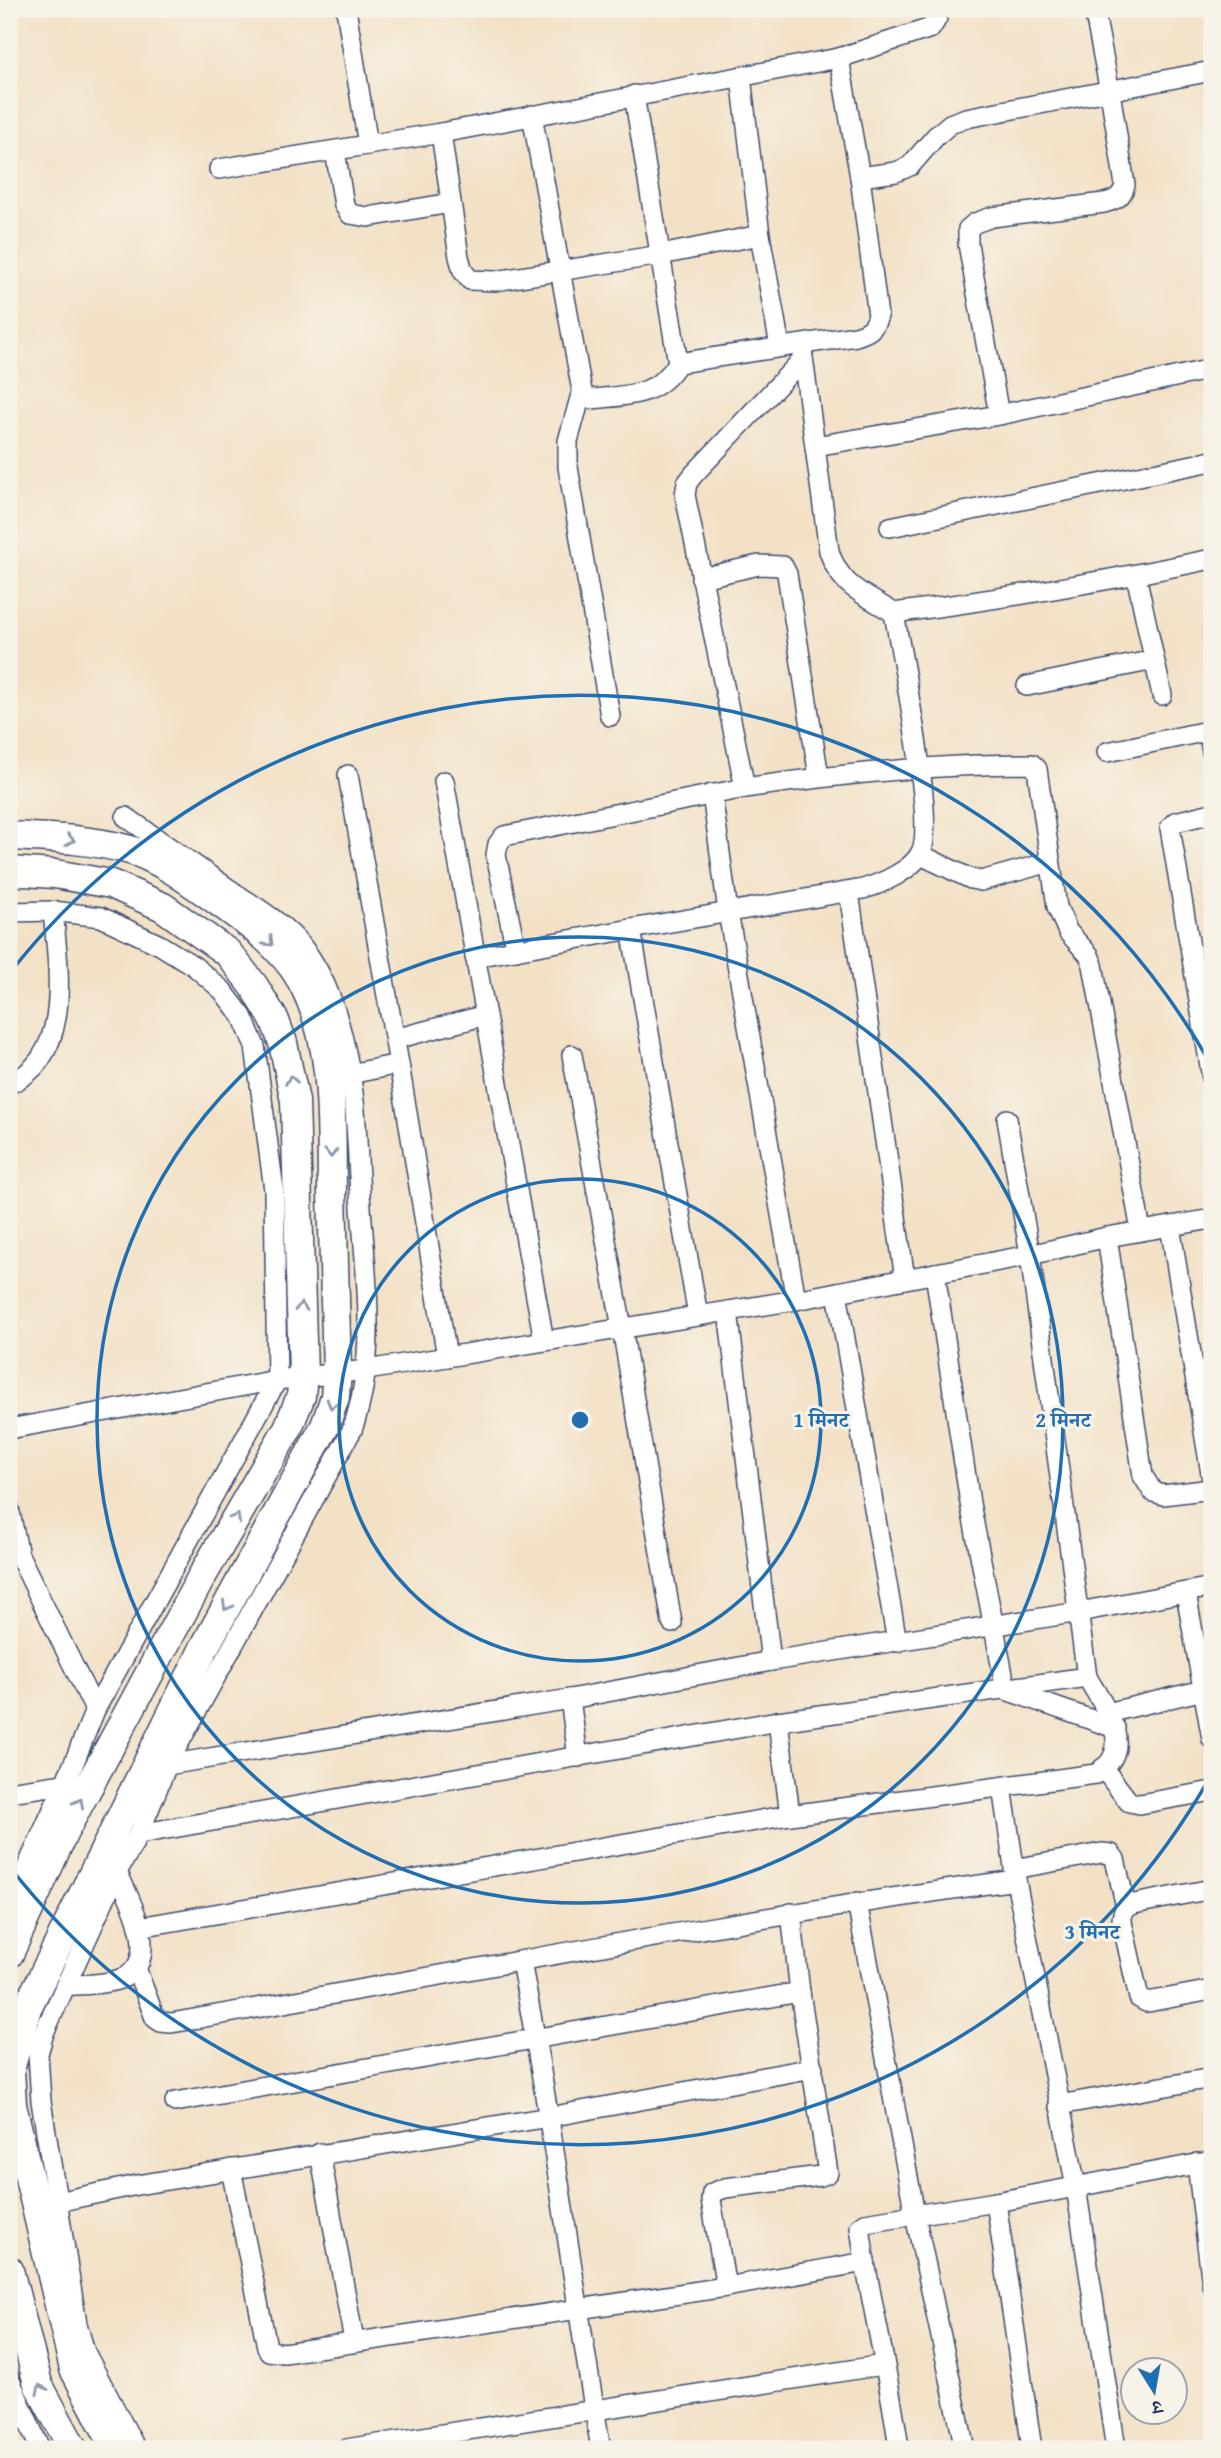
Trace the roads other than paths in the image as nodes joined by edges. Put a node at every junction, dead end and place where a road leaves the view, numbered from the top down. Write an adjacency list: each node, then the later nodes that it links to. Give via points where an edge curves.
1 (346, 9): 11 (street)
2 (937, 9): 4 (street, via 932,28)
3 (1094, 9): 7 (street)
4 (839, 58): 6 (street); 14 (street)
5 (1212, 71): 7 (street)
6 (741, 77): 8 (street); 16 (street)
7 (1110, 92): 14 (street, via 966,118 950,124 910,166); 24 (street, via 1125,185 1122,195 1104,203 992,217 968,229)
8 (635, 95): 9 (street); 17 (street)
9 (532, 115): 10 (street); 18 (street)
10 (441, 133): 11 (street); 15 (street)
11 (368, 145): 12 (street)
12 (335, 150): 13 (street); 15 (street, via 344,205 350,214 368,218)
13 (219, 169)
14 (860, 177): 20 (street, via 878,316 875,326)
15 (451, 203): 18 (street, via 459,257 470,280 495,281)
16 (760, 234): 17 (street); 19 (street)
17 (661, 256): 18 (street); 21 (street)
18 (559, 271): 23 (street)
19 (780, 347): 20 (street); 21 (street)
20 (802, 351): 25 (street); 30 (street, via 687,483 686,506)
21 (678, 363): 23 (street, via 667,380 647,391 593,399)
22 (1212, 369): 24 (street)
23 (582, 391): 35 (street, via 568,441 568,467)
24 (999, 415): 25 (street)
25 (815, 446): 31 (street, via 834,566 842,579)
26 (1212, 461): 27 (street)
27 (890, 527)
28 (1212, 559): 29 (street)
29 (1136, 575): 31 (street); 32 (street)
30 (701, 578): 41 (street, via 759,565 783,566); 43 (street)
31 (894, 613): 39 (street)
32 (1154, 660): 33 (street); 34 (street)
33 (1027, 686)
34 (1162, 695)
35 (610, 716)
36 (1210, 730): 37 (street); 38 (street)
37 (1212, 751)
38 (1107, 752)
39 (919, 768): 41 (street); 48 (street, via 926,831); 49 (street, via 1032,764 1039,779)
40 (348, 775): 59 (street)
41 (819, 777): 43 (street)
42 (444, 781): 57 (street)
43 (745, 788): 44 (street)
44 (712, 794): 54 (street); 56 (street, via 504,836 496,855)
45 (1212, 813): 63 (street, via 1175,822 1170,828)
46 (126, 817): 62 (street, via 300,943 329,994)
47 (9, 836): 81 (street, one-way to 81, via 131,850 188,880 250,924 300,978 325,1052)
48 (920, 855): 49 (street, via 971,880); 51 (street, via 879,885)
49 (1050, 862): 68 (street, via 1061,920 1093,965)
50 (9, 871): 82 (street, one-way to 50, via 295,1101 275,1021 229,953 163,907 111,884)
51 (849, 892): 54 (street); 72 (street)
52 (53, 911): 53 (street); 64 (street, via 59,990 54,1025 42,1058 31,1072); 82 (street, via 101,917 160,946 222,990 242,1016 255,1046 274,1190)
53 (9, 912)
54 (728, 912): 55 (street); 74 (street)
55 (631, 929): 56 (street); 76 (street)
56 (516, 950): 57 (street)
57 (475, 957): 58 (street)
58 (486, 1015): 59 (street); 78 (street)
59 (395, 1040): 61 (street)
60 (572, 1055): 77 (street)
61 (399, 1064): 62 (street); 79 (street)
62 (350, 1074): 80 (street, via 366,1289)
63 (1212, 1078)
64 (9, 1084)
65 (1007, 1119): 70 (street)
66 (1212, 1219): 67 (street)
67 (1170, 1226): 68 (street); 84 (street)
68 (1141, 1231): 69 (street)
69 (1107, 1237): 70 (street); 85 (street, via 1143,1476 1153,1492 1164,1495)
70 (1030, 1255): 71 (street); 89 (street)
71 (934, 1273): 72 (street); 91 (street, via 970,1503)
72 (905, 1279): 73 (street)
73 (837, 1292): 74 (street); 92 (street)
74 (796, 1300): 75 (street)
75 (728, 1311): 76 (street); 93 (street)
76 (698, 1316): 77 (street)
77 (622, 1328): 78 (street); 90 (street)
78 (544, 1342): 79 (street)
79 (447, 1357): 80 (street)
80 (367, 1370): 81 (street); 103 (street, via 352,1430)
81 (337, 1372): 82 (street); 149 (street, one-way to 149, via 325,1426 204,1648 27,2008 10,2070 12,2105 74,2369)
82 (290, 1378): 83 (street); 98 (street); 119 (street, one-way to 82, via 64,1832 201,1577 288,1428 300,1396)
83 (9, 1429)
84 (1212, 1480)
85 (1212, 1489)
86 (9, 1508): 98 (street, via 19,1555)
87 (1212, 1587): 88 (street)
88 (1186, 1592): 89 (street); 95 (street)
89 (1079, 1612): 91 (street); 94 (street)
90 (672, 1623)
91 (995, 1625): 92 (street); 96 (street)
92 (897, 1642): 93 (street)
93 (771, 1661): 97 (street)
94 (1087, 1677): 96 (street); 99 (street)
95 (1208, 1688): 99 (street); 101 (street)
96 (1006, 1690): 99 (street); 100 (street)
97 (570, 1699): 102 (street); 103 (street)
98 (95, 1710): 105 (street)
99 (1111, 1720): 104 (street, via 1114,1752)
100 (778, 1721): 102 (street); 109 (street)
101 (1212, 1739)
102 (578, 1757): 110 (street)
103 (167, 1765): 110 (street)
104 (1103, 1768): 106 (street, via 1096,1774); 107 (street, via 1129,1802)
105 (64, 1784): 108 (street); 116 (street)
106 (1002, 1787): 109 (street); 112 (street)
107 (1212, 1791)
108 (9, 1792)
109 (790, 1815): 118 (street)
110 (139, 1835): 111 (street)
111 (117, 1872): 118 (street); 122 (street)
112 (1015, 1874): 114 (street); 115 (street, via 1111,1854); 129 (street)
113 (1212, 1889): 115 (street)
114 (857, 1902): 117 (street); 137 (street)
115 (1126, 1907): 123 (street, via 1122,1922 1139,1998 1153,2001)
116 (9, 1908)
117 (791, 1913): 120 (street); 124 (street)
118 (139, 1927): 121 (street, via 142,1957)
119 (9, 1954)
120 (521, 1962): 121 (street, via 171,2023 155,2018); 125 (street)
121 (136, 1968): 122 (street, via 112,1981)
122 (65, 1986): 135 (street, via 38,2054)
123 (1212, 1990)
124 (800, 1992): 125 (street); 126 (street)
125 (536, 2040): 128 (street); 130 (street)
126 (813, 2068): 130 (street); 141 (street, via 828,2173 712,2193)
127 (1212, 2078): 129 (street)
128 (175, 2102)
129 (1059, 2105): 134 (street)
130 (549, 2117): 131 (street); 142 (street)
131 (320, 2153): 133 (street); 143 (street)
132 (1205, 2162): 134 (street); 140 (street)
133 (231, 2169): 135 (street); 143 (street, via 269,2351 284,2353)
134 (1076, 2187): 136 (street); 156 (street)
135 (57, 2202): 150 (street, via 86,2352)
136 (996, 2202): 137 (street); 155 (street)
137 (915, 2215): 138 (street, via 864,2223 860,2227); 154 (street)
138 (865, 2262): 141 (street); 144 (street)
139 (9, 2270): 148 (street, one-way to 139, via 38,2384)
140 (1212, 2285)
141 (726, 2287): 142 (street)
142 (577, 2309): 143 (street); 146 (street)
143 (354, 2341)
144 (883, 2365): 146 (street); 153 (street)
145 (9, 2378): 147 (street)
146 (595, 2412): 151 (street); 152 (street)
147 (40, 2449)
148 (73, 2449)
149 (116, 2449)
150 (136, 2449)
151 (345, 2449)
152 (601, 2449)
153 (900, 2449)
154 (965, 2449)
155 (1032, 2449)
156 (1116, 2449)

